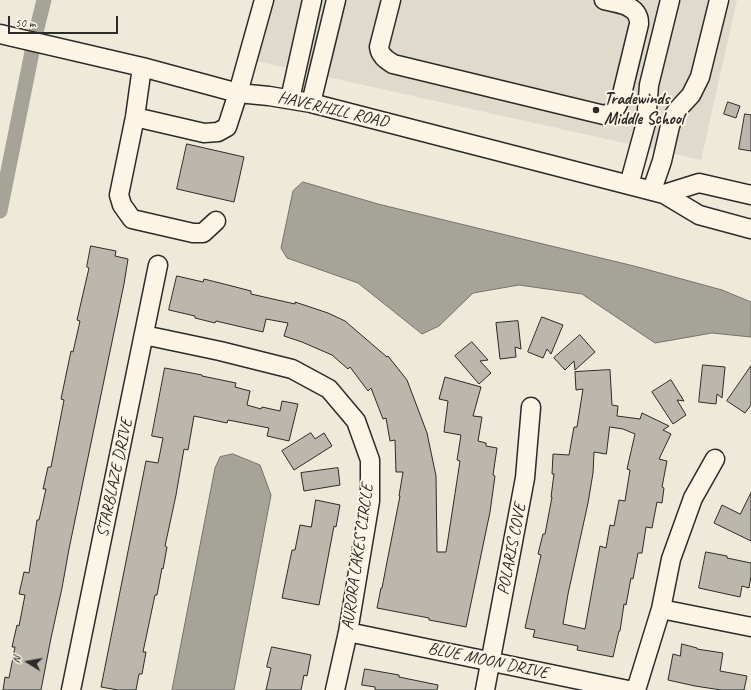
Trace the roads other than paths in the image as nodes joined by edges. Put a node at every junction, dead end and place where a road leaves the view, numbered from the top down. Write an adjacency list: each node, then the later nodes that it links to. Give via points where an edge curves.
1 (264, 0): 10 (street)
2 (312, 0): 11 (street)
3 (336, 0): 12 (street)
4 (391, 0): 5 (street, via 380,52 393,64 604,116 610,114 619,103 639,24 634,10)
5 (604, 0)
6 (670, 0): 13 (street, via 649,85)
7 (719, 0): 14 (street, via 700,77 691,95)
8 (0, 34): 9 (street, HAVERHILL ROAD)
9 (142, 67): 10 (street, HAVERHILL ROAD); 15 (street)
10 (238, 93): 11 (street, HAVERHILL ROAD); 15 (street, via 227,127 218,132 204,133)
11 (290, 99): 12 (street, HAVERHILL ROAD)
12 (311, 102): 16 (street, HAVERHILL ROAD)
13 (648, 102): 14 (street, via 658,111 666,112); 16 (street, via 646,122)
14 (679, 108): 17 (street, via 670,126)
15 (135, 117): 19 (street, via 119,195 122,205 132,219 193,233 203,233)
16 (629, 184): 17 (street, HAVERHILL ROAD)
17 (658, 192): 18 (street, via 699,183); 20 (street, HAVERHILL ROAD, via 699,216)
18 (751, 195)
19 (216, 221)
20 (751, 229)
21 (158, 265): 22 (street, STARBLAZE DRIVE)
22 (144, 335): 27 (street, AURORA LAKES CIRCLE, via 292,369 329,389 356,421 370,460 370,501); 29 (street, STARBLAZE DRIVE)
23 (531, 408): 28 (street, POLARIS COVE, via 525,478)
24 (715, 459): 25 (street, via 692,498 671,559)
25 (661, 609): 26 (street); 33 (street)
26 (751, 627)
27 (348, 632): 28 (street, BLUE MOON DRIVE); 30 (street, AURORA LAKES CIRCLE)
28 (490, 662): 31 (street, POLARIS COVE); 32 (street, BLUE MOON DRIVE)
29 (71, 690)
30 (335, 690)
31 (485, 690)
32 (628, 690)
33 (636, 690)

